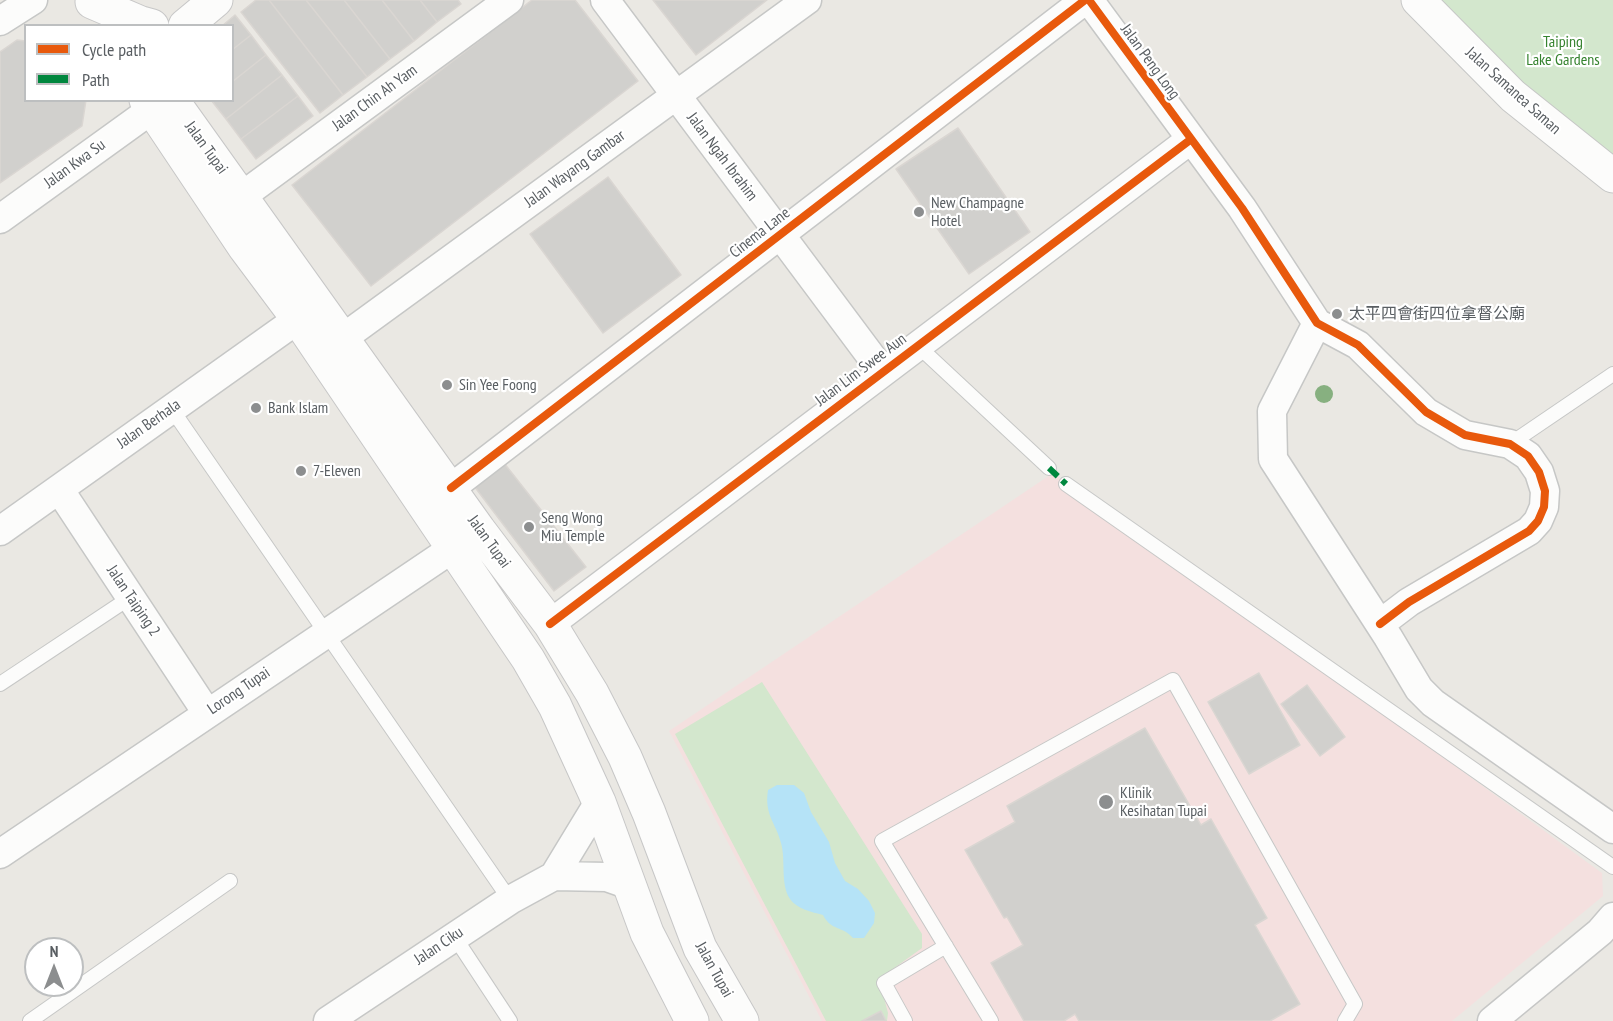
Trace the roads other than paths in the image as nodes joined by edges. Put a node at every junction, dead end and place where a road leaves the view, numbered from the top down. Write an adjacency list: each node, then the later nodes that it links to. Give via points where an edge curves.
1 (33, 0): 9 (street)
2 (216, 0): 11 (main road)
3 (509, 0): 16 (street, Jalan Chin Ah Yam)
4 (605, 0): 12 (street, Jalan Ngah Ibrahim)
5 (807, 0): 12 (street, Jalan Wayang Gambar)
6 (1087, 0): 14 (street, Jalan Peng Long); 18 (street, Cinema Lane)
7 (1418, 0): 15 (main road, Jalan Samanea Saman, via 1513,96)
8 (95, 9): 10 (main road)
9 (0, 21)
10 (145, 24)
11 (187, 24)
12 (676, 96): 18 (street, Jalan Ngah Ibrahim); 21 (street, Jalan Wayang Gambar)
13 (156, 104): 16 (main road, Jalan Tupai); 17 (street, Jalan Kwa Su)
14 (1190, 140): 20 (street, Jalan Peng Long, via 1242,208); 22 (street, Jalan Lim Swee Aun)
15 (1613, 176)
16 (231, 204): 19 (main road, Jalan Tupai); 21 (main road, Jalan Tupai)
17 (0, 219)
18 (780, 235): 23 (street, Jalan Ngah Ibrahim); 29 (street, Cinema Lane)
19 (298, 319): 25 (street, Jalan Berhala); 33 (main road, Jalan Tupai)
20 (1317, 323): 26 (street, via 1358,345 1426,412 1465,435); 36 (street, via 1272,411 1273,459)
21 (343, 338): 29 (main road, Jalan Tupai)
22 (917, 345): 23 (street, Jalan Lim Swee Aun); 27 (lane)
23 (882, 371): 35 (street, Jalan Lim Swee Aun)
24 (1613, 374): 26 (lane)
25 (171, 408): 30 (street, Jalan Berhala); 37 (lane)
26 (1510, 444): 36 (street, via 1528,456 1539,472 1545,491 1538,521)
27 (1049, 468)
28 (1066, 484): 43 (lane)
29 (451, 488): 31 (main road, Jalan Tupai)
30 (59, 489): 32 (street, Jalan Berhala); 34 (street, Jalan Taiping 2)
31 (479, 530): 33 (street, Lorong Tupai); 35 (main road, Jalan Tupai)
32 (0, 531)
33 (453, 549): 37 (street, Lorong Tupai); 40 (main road, Jalan Tupai, via 528,659 555,706)
34 (131, 597): 38 (lane); 39 (street, Jalan Taiping 2)
35 (550, 624): 55 (main road, Jalan Tupai, via 625,757 700,948)
36 (1380, 624): 41 (street, via 1419,689 1433,703)
37 (325, 633): 39 (street, Lorong Tupai); 47 (lane)
38 (0, 684)
39 (207, 713): 42 (street, Lorong Tupai)
40 (599, 802): 44 (street); 46 (main road, Jalan Tupai)
41 (1613, 829)
42 (0, 854)
43 (1613, 867)
44 (554, 876): 46 (street, via 607,877); 47 (street, Jalan Ciku)
45 (230, 881): 52 (lane)
46 (627, 884): 54 (main road, Jalan Tupai, via 646,933)
47 (510, 900): 49 (street, Jalan Ciku)
48 (1613, 917): 59 (street)
49 (454, 936): 51 (street, Jalan Ciku); 53 (lane)
50 (946, 946): 56 (lane, via 884,983); 57 (lane); 58 (lane, via 882,841 1173,680 1355,1004)
51 (335, 1019)
52 (30, 1021)
53 (510, 1021)
54 (692, 1021)
55 (742, 1021)
56 (905, 1021)
57 (991, 1021)
58 (1345, 1021)
59 (1492, 1021)

